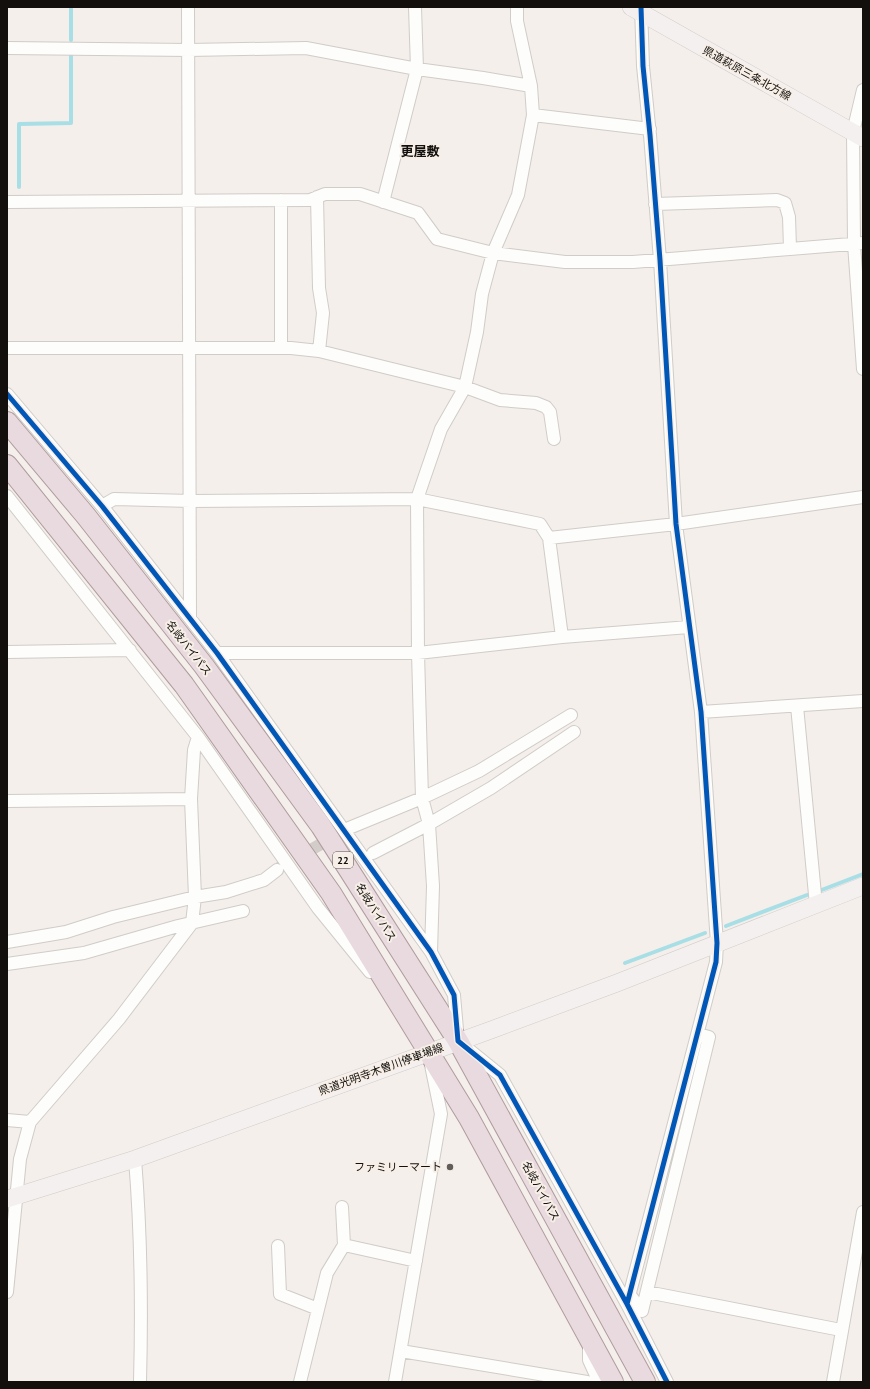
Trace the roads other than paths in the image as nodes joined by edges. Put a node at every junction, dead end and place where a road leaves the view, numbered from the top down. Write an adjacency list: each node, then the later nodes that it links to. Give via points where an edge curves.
1 (188, 7): 6 (street)
2 (415, 7): 7 (street)
3 (517, 7): 8 (street, via 517,21)
4 (638, 9): 11 (street); 12 (main road, 県道萩原三条北方線)
5 (7, 48): 6 (street)
6 (188, 50): 7 (street, via 306,48); 15 (street)
7 (417, 70): 8 (street); 17 (street)
8 (531, 86): 10 (street)
9 (863, 90): 12 (street)
10 (533, 115): 11 (street); 21 (street, via 518,195)
11 (650, 129): 18 (street)
12 (858, 135): 19 (street)
13 (317, 197): 14 (street, via 310,200); 17 (street, via 325,194 360,194); 26 (street, via 319,288 323,313)
14 (281, 200): 15 (street); 25 (street)
15 (189, 201): 16 (street); 23 (street)
16 (7, 202)
17 (383, 202): 21 (street, via 418,213 437,239)
18 (655, 204): 20 (street, via 777,200 786,203); 22 (street)
19 (859, 243): 20 (street); 27 (street)
20 (790, 248): 22 (street)
21 (493, 253): 22 (street, via 565,262); 28 (street, via 482,294)
22 (660, 260): 38 (street)
23 (189, 347): 24 (street); 25 (street); 36 (street)
24 (7, 348)
25 (281, 348): 26 (street)
26 (319, 351): 28 (street)
27 (863, 369)
28 (465, 387): 31 (street, via 500,400 536,403 546,407 550,412); 35 (street, via 441,429)
29 (7, 394): 37 (street)
30 (7, 422): 71 (highway, 名岐バイパス / 22, via 86,516 204,666 321,826)
31 (554, 439)
32 (7, 465): 69 (highway, 22, via 184,685 331,892)
33 (7, 496): 43 (street)
34 (863, 497): 38 (street)
35 (417, 499): 36 (street); 39 (street, via 540,524); 46 (street)
36 (191, 501): 37 (street, via 114,499); 40 (street)
37 (102, 506): 40 (street)
38 (676, 524): 39 (street); 41 (street)
39 (548, 538): 42 (street)
40 (190, 618): 45 (street)
41 (689, 627): 42 (street); 49 (street)
42 (562, 637): 46 (street)
43 (130, 650): 44 (street); 52 (street)
44 (7, 652)
45 (217, 653): 46 (street); 67 (street)
46 (418, 653): 53 (street)
47 (863, 700): 48 (street)
48 (797, 706): 49 (street); 62 (street)
49 (700, 712): 66 (street)
50 (571, 714): 53 (street, via 479,772)
51 (574, 732): 56 (street, via 491,788)
52 (198, 737): 54 (street, via 194,750); 69 (street, via 318,908)
53 (422, 798): 56 (street); 57 (street)
54 (191, 799): 55 (street); 61 (street)
55 (7, 801)
56 (429, 824): 58 (street); 67 (street, via 433,886)
57 (349, 828)
58 (373, 853)
59 (276, 870): 61 (street, via 264,880 226,892)
60 (863, 886): 62 (main road, 県道光明寺木曽川停車場線)
61 (195, 897): 64 (street); 65 (street, via 66,932)
62 (816, 905): 66 (main road, 県道光明寺木曽川停車場線)
63 (242, 911): 64 (street)
64 (192, 923): 68 (street, via 84,953); 74 (street, via 118,1019)
65 (7, 942)
66 (718, 944): 70 (street); 71 (main road, 県道光明寺木曽川停車場線)
67 (432, 952): 71 (street, via 454,995)
68 (7, 964)
69 (409, 1020): 72 (highway, 22)
70 (698, 1034): 83 (street, via 709,1037); 84 (street)
71 (458, 1041): 72 (main road, 県道光明寺木曽川停車場線); 84 (street, via 500,1075); 92 (highway, 名岐バイパス / 22)
72 (428, 1052): 75 (main road, 県道光明寺木曽川停車場線); 81 (street, via 441,1114); 88 (highway, 22, via 469,1118 589,1338)
73 (7, 1120): 74 (street)
74 (30, 1122): 76 (street)
75 (135, 1159): 76 (main road, 県道光明寺木曽川停車場線); 89 (street, via 139,1211)
76 (11, 1198): 82 (street)
77 (342, 1207): 79 (street)
78 (863, 1212): 86 (street)
79 (344, 1245): 81 (street); 85 (street, via 327,1273)
80 (278, 1246): 85 (street, via 280,1294)
81 (416, 1261): 87 (street)
82 (7, 1292)
83 (647, 1292): 84 (street, via 642,1311); 86 (street)
84 (628, 1300): 93 (street)
85 (318, 1309): 90 (street)
86 (841, 1330): 94 (street)
87 (400, 1351): 88 (street); 91 (street)
88 (596, 1381)
89 (140, 1382)
90 (300, 1382)
91 (395, 1382)
92 (645, 1382)
93 (668, 1382)
94 (833, 1382)

